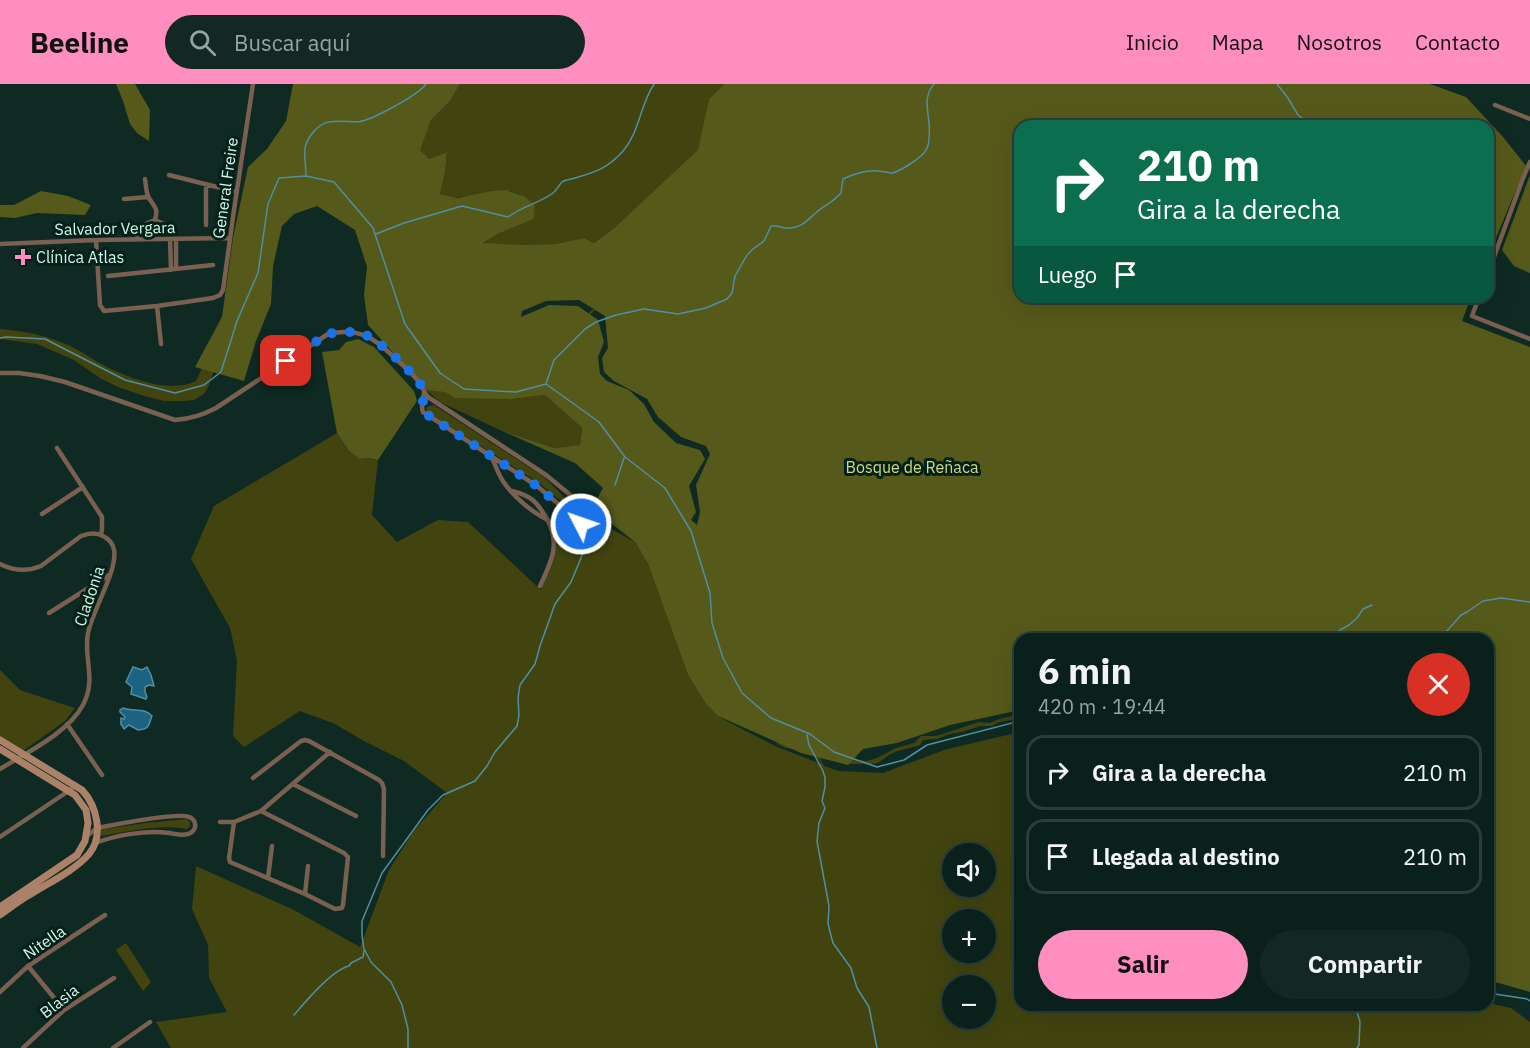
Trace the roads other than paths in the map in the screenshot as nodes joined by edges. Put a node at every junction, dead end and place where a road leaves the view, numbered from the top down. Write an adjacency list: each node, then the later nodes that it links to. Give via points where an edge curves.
1 (253, 84): 8 (street, General Freire)
2 (1495, 105): 3 (street)
3 (1530, 119)
4 (1530, 162): 19 (street)
5 (169, 176): 7 (street)
6 (145, 179): 9 (street)
7 (206, 185): 8 (street); 13 (street)
8 (237, 192): 14 (street, General Freire)
9 (148, 197): 10 (street); 11 (street, via 156,208)
10 (124, 199)
11 (155, 220): 12 (street); 15 (street, via 143,225)
12 (169, 225)
13 (206, 225)
14 (230, 238): 16 (street, Salvador Vergara); 24 (street, General Freire, via 220,295)
15 (135, 239): 16 (street, Salvador Vergara); 17 (street, Salvador Vergara)
16 (173, 239): 21 (street)
17 (96, 240): 18 (street, Salvador Vergara); 24 (street, via 102,310)
18 (0, 244)
19 (1494, 257)
20 (213, 265): 21 (street)
21 (174, 270): 22 (street)
22 (108, 276)
23 (1477, 303): 25 (street, via 1472,316)
24 (157, 306): 26 (street)
25 (1530, 339)
26 (161, 344)
27 (0, 374): 28 (street, via 19,373 66,382 175,420 216,408 328,334 358,333 380,344 419,382)
28 (424, 392): 29 (street); 30 (street)
29 (435, 402): 30 (street); 33 (street, via 546,475 597,517 598,526 588,529)
30 (421, 406): 32 (street, via 423,412)
31 (57, 448): 35 (street)
32 (492, 458): 33 (street); 34 (street)
33 (513, 470): 34 (street)
34 (500, 475): 36 (street)
35 (82, 487): 37 (street); 39 (street, via 102,518)
36 (512, 491): 38 (street); 38 (street, via 541,507)
37 (42, 514)
38 (546, 519): 42 (street, via 553,532 554,551)
39 (100, 535): 40 (street, via 81,536 36,568 18,570); 41 (street, Cladonia, via 110,541 115,552)
40 (0, 564)
41 (109, 575): 43 (street); 44 (street, Cladonia, via 88,631 88,692 80,711)
42 (540, 586)
43 (49, 613)
44 (67, 724): 48 (street, Cladonia); 50 (street)
45 (0, 740): 48 (street)
46 (0, 749): 48 (street)
47 (330, 752): 51 (street, via 303,740); 52 (street); 65 (street, via 382,783)
48 (20, 757): 49 (street, Cladonia); 53 (street)
49 (0, 770)
50 (102, 775)
51 (253, 778)
52 (293, 784): 54 (street); 55 (street)
53 (73, 788): 59 (street, via 88,796); 60 (street, via 86,810); 61 (street)
54 (261, 811): 57 (street); 68 (street, via 348,857 342,908 335,909)
55 (356, 816)
56 (220, 822): 57 (street)
57 (234, 822): 67 (street, via 230,861)
58 (118, 824): 59 (street); 62 (street); 62 (street, via 184,816 195,824 191,832 182,835)
59 (97, 828): 60 (street); 63 (street)
60 (87, 836): 69 (street, via 73,858)
61 (0, 837)
62 (118, 837): 63 (street)
63 (95, 843): 70 (street, via 71,869)
64 (272, 846): 67 (street)
65 (383, 856)
66 (308, 866): 68 (street)
67 (268, 878): 68 (street)
68 (305, 894)
69 (0, 907)
70 (0, 915)
71 (105, 915): 72 (street, Nitella)
72 (28, 966): 74 (street, Nitella); 75 (street)
73 (114, 978): 75 (street, Blasia)
74 (0, 992)
75 (64, 1010): 77 (street, Blasia)
76 (150, 1023): 78 (street)
77 (23, 1048)
78 (113, 1048)

